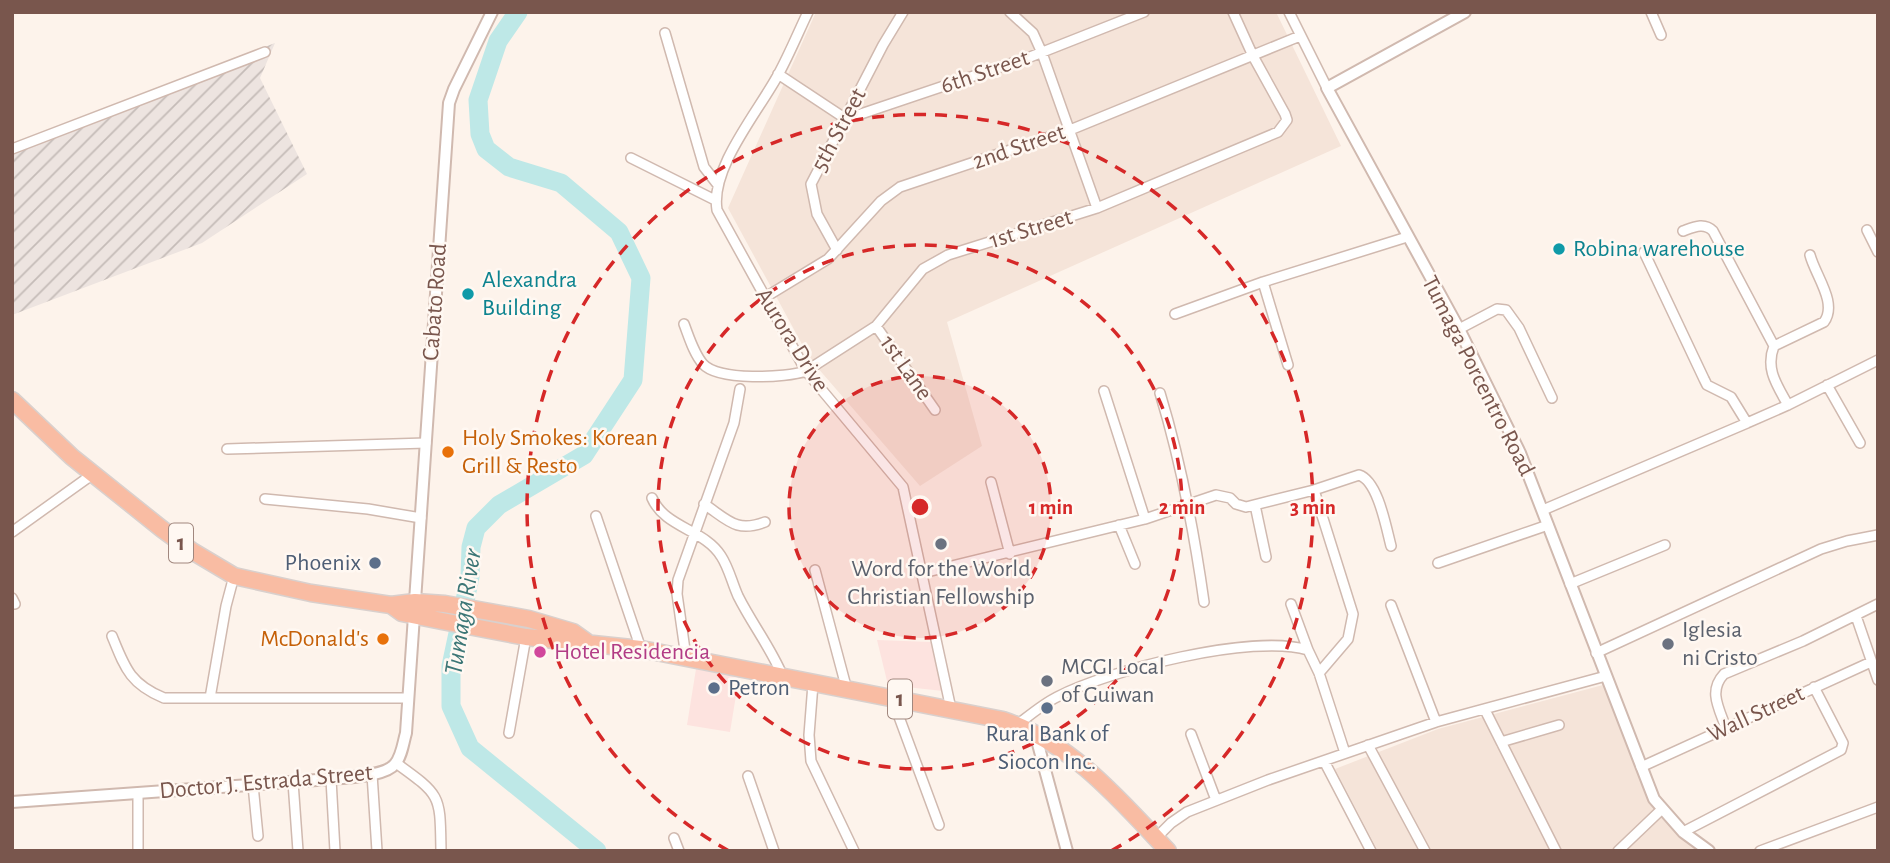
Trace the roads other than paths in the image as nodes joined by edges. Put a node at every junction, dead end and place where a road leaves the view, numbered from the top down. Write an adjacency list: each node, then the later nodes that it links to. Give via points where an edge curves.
1 (808, 12): 17 (street)
2 (903, 12): 19 (street, 5th Street)
3 (1010, 12): 15 (street, via 1033,33)
4 (1144, 12): 10 (street, 6th Street)
5 (1233, 12): 16 (street)
6 (1289, 12): 12 (street)
7 (1465, 12): 18 (street)
8 (1651, 12): 13 (street)
9 (488, 14): 52 (street, Cabato Road, via 449,103)
10 (1120, 17): 15 (street, 6th Street)
11 (665, 33): 23 (street, via 704,167)
12 (1300, 36): 16 (street, 2nd Street); 18 (street)
13 (1661, 36)
14 (265, 52): 21 (street)
15 (1042, 53): 19 (street, 6th Street); 20 (street)
16 (1253, 56): 20 (street, 2nd Street); 25 (street, 1st Street, via 1285,114 1284,127)
17 (778, 75): 19 (street); 23 (street)
18 (1327, 88): 28 (street, Tumaga Porcentro Road)
19 (846, 119): 29 (street, 5th Street, via 811,184 817,214)
20 (1070, 130): 25 (street); 29 (street, 2nd Street, via 900,187 881,201)
21 (12, 149)
22 (631, 158): 24 (street)
23 (718, 185): 24 (street)
24 (715, 200): 34 (street, Aurora Drive, via 720,219)
25 (1097, 208): 37 (street, 1st Street, via 948,255 923,269)
26 (1867, 230): 30 (street)
27 (1684, 231): 39 (street, via 1700,225 1713,231)
28 (1407, 237): 33 (street); 38 (street, Tumaga Porcentro Road)
29 (837, 250): 34 (street, 2nd Street)
30 (1878, 251)
31 (1644, 252): 51 (street, via 1707,385 1731,397)
32 (1810, 255): 39 (street, via 1827,300 1828,318)
33 (1263, 282): 35 (street); 41 (street)
34 (764, 298): 42 (street, Aurora Drive)
35 (1175, 314)
36 (684, 324): 42 (street, via 698,358 713,371 772,376)
37 (876, 326): 42 (street, 1st Street); 50 (street, 1st Lane)
38 (1459, 329): 47 (street, via 1497,309 1506,310); 63 (street, Tumaga Porcentro Road)
39 (1774, 346): 49 (street, via 1770,368)
40 (1878, 360): 43 (street)
41 (1288, 365)
42 (806, 371): 80 (street, Aurora Drive, via 903,487)
43 (1827, 385): 49 (street); 53 (street)
44 (740, 389): 61 (street, via 734,424)
45 (1104, 391): 66 (street)
46 (1160, 393): 60 (street)
47 (1552, 398)
48 (12, 400): 55 (highway, 1)
49 (1788, 405): 51 (street)
50 (935, 410)
51 (1747, 422): 63 (street)
52 (426, 443): 54 (street); 65 (street, Cabato Road)
53 (1860, 443)
54 (228, 449)
55 (93, 474): 70 (street); 81 (highway, 1, via 192,551)
56 (991, 482): 75 (street)
57 (1314, 490): 62 (street); 74 (street, via 1353,475 1366,477 1373,486); 97 (street, via 1353,614 1348,639)
58 (652, 498): 71 (street, via 666,518)
59 (265, 499): 65 (street)
60 (1188, 503): 62 (street, via 1223,495 1240,506); 66 (street); 83 (street)
61 (704, 504): 67 (street, via 744,527); 71 (street)
62 (1255, 505): 76 (street)
63 (1543, 510): 69 (street, Tumaga Porcentro Road)
64 (596, 516): 92 (street)
65 (421, 518): 87 (street, Cabato Road)
66 (1145, 519): 68 (street)
67 (765, 522)
68 (1119, 525): 75 (street); 78 (street)
69 (1548, 525): 77 (street); 82 (street, Tumaga Porcentro Road)
70 (12, 532)
71 (696, 534): 95 (street, via 678,580); 99 (street, via 720,555)
72 (1878, 535): 94 (street, via 1821,549)
73 (1665, 545): 82 (street)
74 (1391, 546)
75 (1010, 554): 80 (street)
76 (1266, 557)
77 (1438, 563)
78 (1135, 564)
79 (815, 570): 103 (street)
80 (923, 573): 107 (street, Aurora Drive)
81 (234, 576): 87 (highway, 1); 104 (street)
82 (1570, 584): 94 (street, Tumaga Porcentro Road)
83 (1204, 602)
84 (1291, 604): 93 (street)
85 (1878, 604): 88 (street)
86 (1391, 606): 109 (street)
87 (414, 609): 90 (highway, 1, via 442,621); 91 (highway, 1, via 445,604 529,619 573,632); 105 (street, Doctor J. Estrada Street)
88 (1856, 616): 96 (street); 112 (street, via 1724,674 1715,688)
89 (112, 636): 104 (street, via 123,663 144,690 164,698)
90 (526, 637): 91 (highway, 1); 113 (street)
91 (587, 642): 92 (highway, 1)
92 (641, 649): 95 (highway, 1)
93 (1308, 650): 97 (street); 110 (street, via 1288,645 1225,649 1125,670 1058,696)
94 (1596, 653): 98 (street, Tumaga Porcentro Road)
95 (686, 657): 99 (highway, 1)
96 (1871, 662): 100 (street); 102 (street, Wall Street)
97 (1319, 673): 118 (street)
98 (1606, 676): 108 (street); 121 (street, Tumaga Porcentro Road)
99 (783, 677): 101 (highway, 1)
100 (1878, 680)
101 (813, 684): 103 (highway, 1); 144 (street, via 808,735 811,761)
102 (1814, 687): 112 (street, Wall Street); 133 (street, via 1843,743 1841,750)
103 (847, 690): 106 (highway, 1)
104 (210, 698): 105 (street)
105 (408, 698): 120 (street, Doctor J. Estrada Street, via 406,733)
106 (892, 698): 107 (highway, 1); 132 (street)
107 (951, 709): 110 (highway, 1)
108 (1485, 710): 109 (street); 116 (street)
109 (1436, 722): 117 (street)
110 (1017, 724): 114 (highway, 1)
111 (1559, 725): 116 (street)
112 (1726, 728): 121 (street, Wall Street)
113 (509, 733)
114 (1035, 733): 136 (highway, 1, via 1089,770); 145 (street)
115 (1191, 734): 128 (street)
116 (1501, 742): 149 (street)
117 (1368, 745): 118 (street); 148 (street)
118 (1345, 753): 119 (street)
119 (1324, 761): 128 (street); 147 (street)
120 (396, 763): 122 (street, Doctor J. Estrada Street); 141 (street, via 435,793 440,807)
121 (1641, 767): 131 (street, Tumaga Porcentro Road)
122 (372, 774): 124 (street, Doctor J. Estrada Street); 140 (street)
123 (748, 776): 143 (street)
124 (331, 779): 125 (street, Doctor J. Estrada Street); 139 (street)
125 (293, 782): 126 (street, Doctor J. Estrada Street); 138 (street)
126 (253, 785): 127 (street, Doctor J. Estrada Street); 134 (street)
127 (138, 793): 129 (street, Doctor J. Estrada Street); 137 (street)
128 (1216, 800): 136 (street, via 1178,818)
129 (12, 802)
130 (1878, 807): 152 (street)
131 (1662, 808): 133 (street, Tumaga Porcentro Road); 150 (street)
132 (939, 825)
133 (1683, 832): 151 (street, Tumaga Porcentro Road)
134 (258, 836)
135 (674, 838): 142 (street)
136 (1156, 838): 146 (highway, 1)
137 (138, 851)
138 (298, 851)
139 (335, 851)
140 (377, 851)
141 (441, 851)
142 (679, 851)
143 (774, 851)
144 (854, 851)
145 (1067, 851)
146 (1168, 851)
147 (1371, 851)
148 (1425, 851)
149 (1556, 851)
150 (1618, 851)
151 (1709, 851)
152 (1760, 851)

